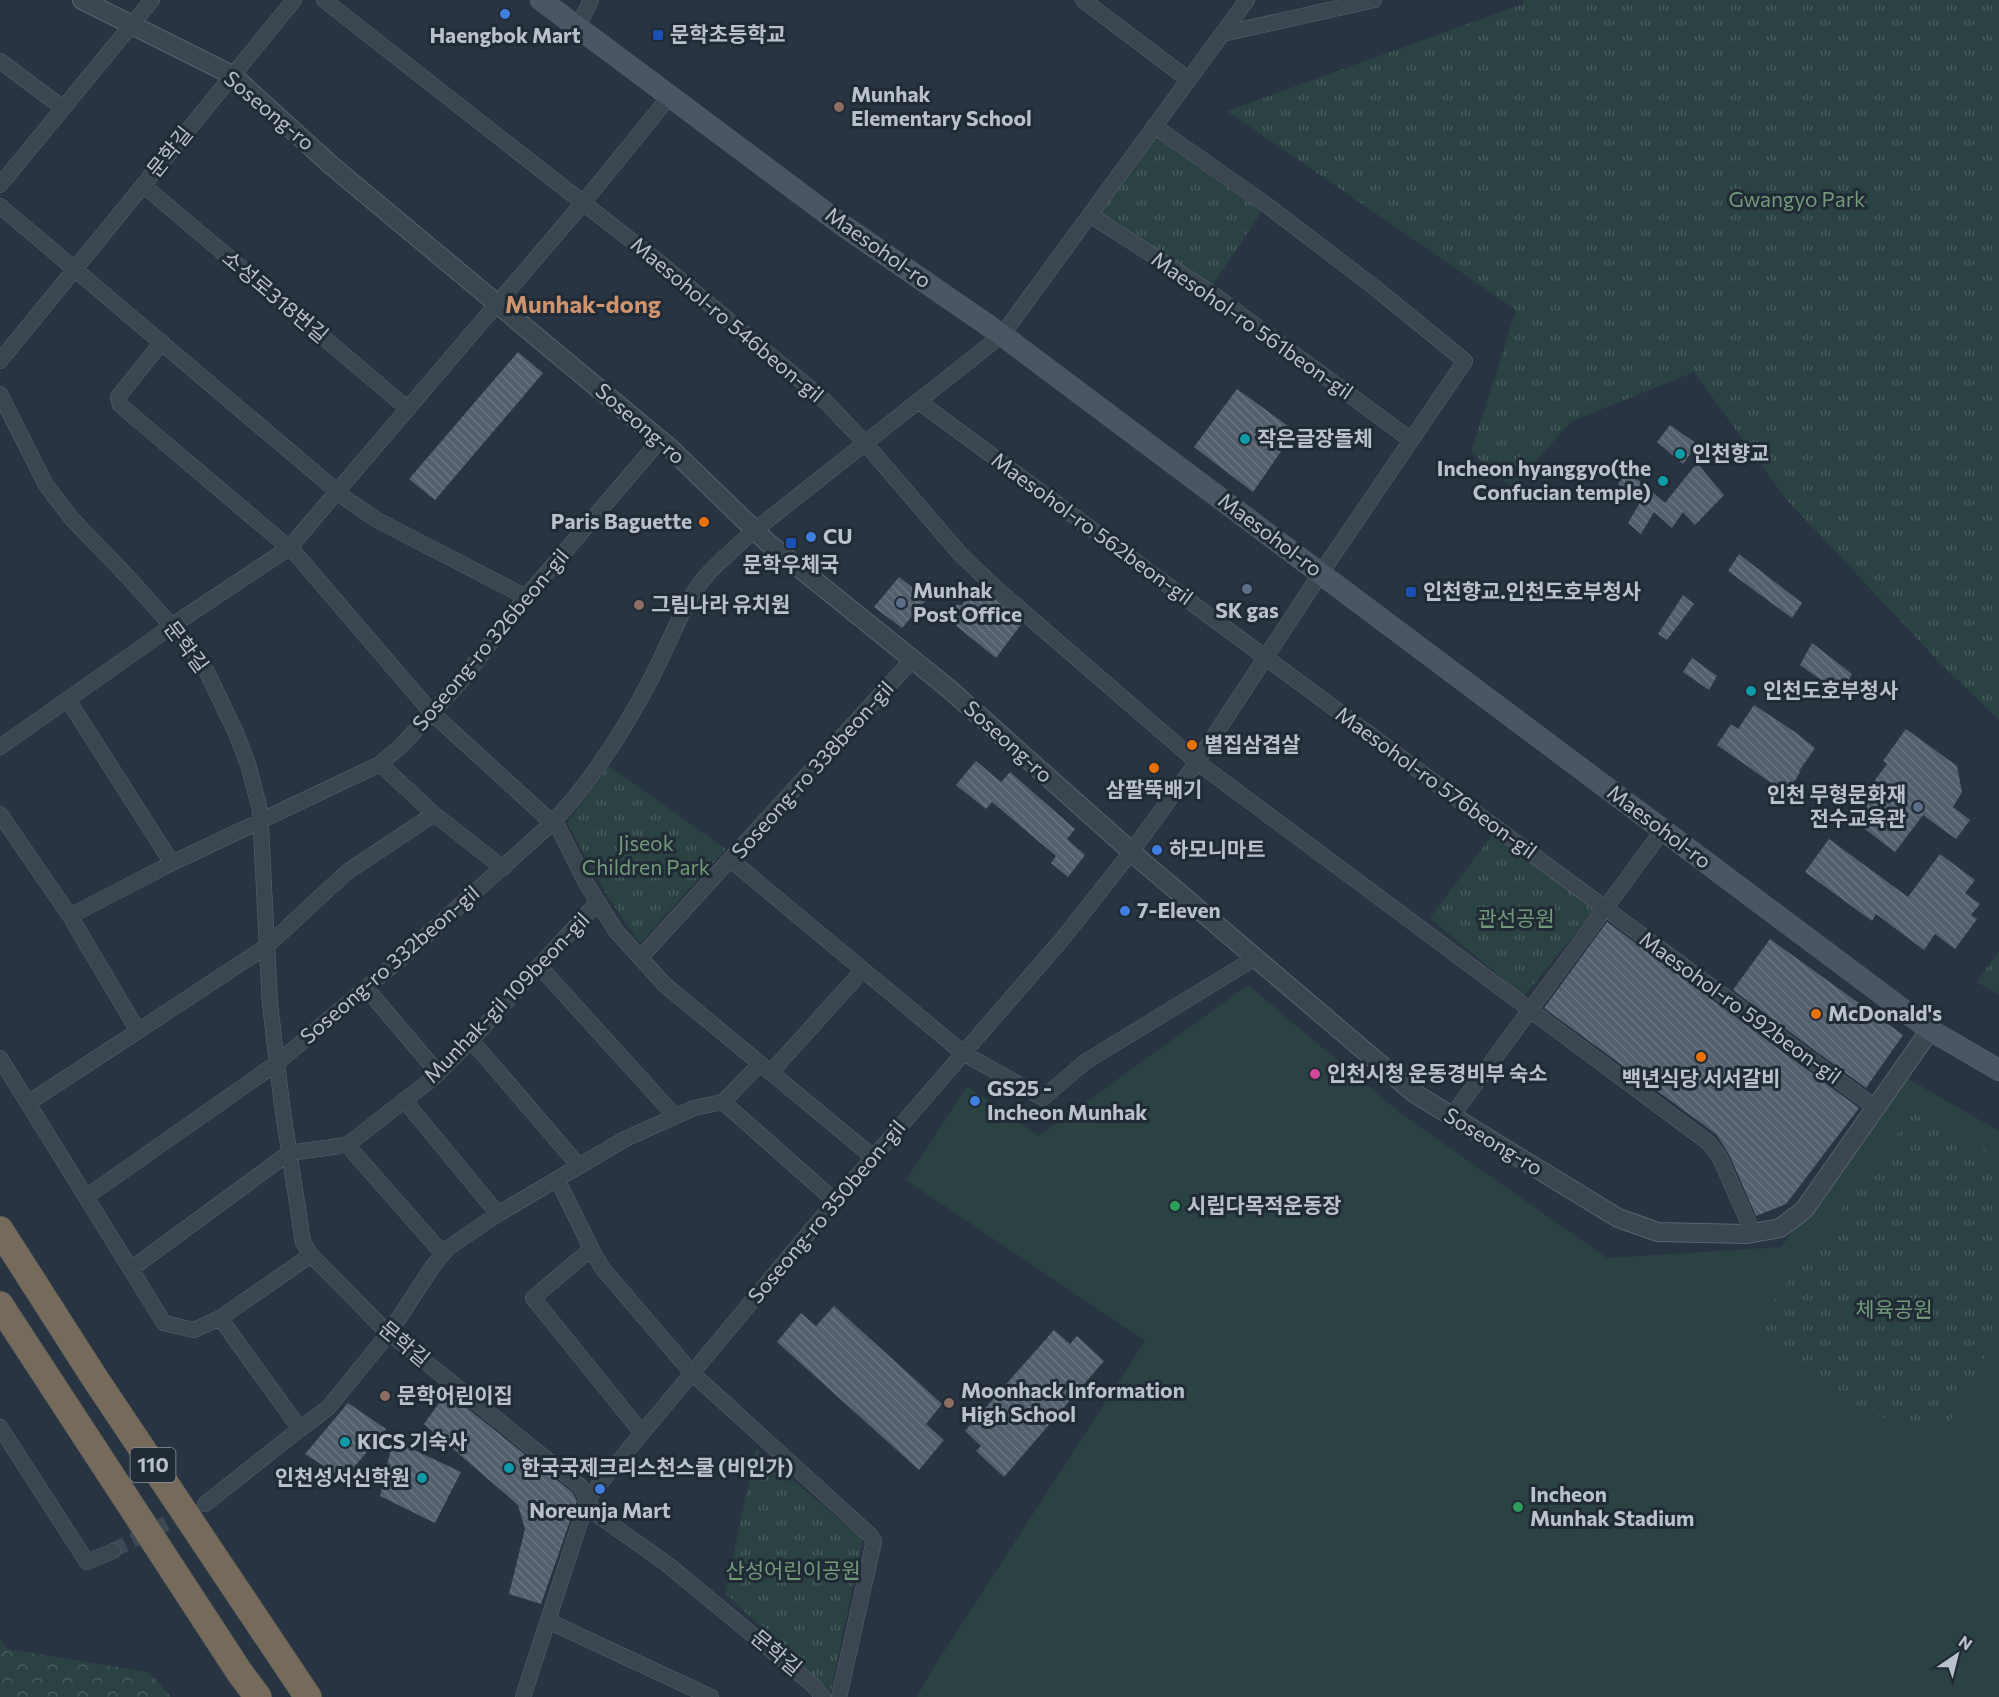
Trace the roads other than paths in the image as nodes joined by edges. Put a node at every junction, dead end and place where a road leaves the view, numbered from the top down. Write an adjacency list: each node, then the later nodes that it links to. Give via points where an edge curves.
1 (82, 0): 10 (street, Soseong-ro)
2 (152, 0): 10 (street)
3 (294, 0): 14 (street, 문학길)
4 (324, 0): 21 (street)
5 (541, 0): 11 (main road, Maesohol-ro)
6 (591, 0): 11 (street)
7 (1083, 0): 15 (street)
8 (1247, 0): 12 (street)
9 (1374, 0): 12 (street)
10 (132, 25): 14 (street, Soseong-ro); 17 (street)
11 (578, 28): 16 (main road, Maesohol-ro)
12 (1222, 34): 15 (street)
13 (0, 61): 17 (street)
14 (232, 75): 20 (street, 문학길); 25 (street, Soseong-ro)
15 (1189, 80): 18 (street)
16 (670, 96): 21 (street); 26 (main road, Maesohol-ro, via 841,224)
17 (63, 108): 19 (street)
18 (1154, 126): 23 (street); 34 (street, via 1264,203 1465,361)
19 (0, 185)
20 (143, 185): 24 (street, 문학길); 32 (street, 소성로318번길)
21 (583, 203): 25 (street); 35 (street, Maesohol-ro 546beon-gil, via 825,401)
22 (0, 206): 24 (street)
23 (1090, 215): 26 (street); 34 (street, Maesohol-ro 561beon-gil, via 1210,292)
24 (75, 268): 27 (street); 28 (street, 문학길)
25 (497, 304): 32 (street); 33 (street, Soseong-ro)
26 (1002, 335): 31 (street); 39 (main road, Maesohol-ro)
27 (162, 342): 36 (street); 38 (street, via 118,397 120,405)
28 (5, 343): 29 (street, 문학길)
29 (0, 361)
30 (0, 394): 41 (street, 문학길, via 46,485 72,519)
31 (918, 401): 35 (street); 42 (street, Maesohol-ro 562beon-gil)
32 (408, 409): 36 (street)
33 (660, 440): 37 (street, Soseong-ro); 40 (street, Soseong-ro 326beon-gil)
34 (1411, 440): 39 (street)
35 (865, 443): 37 (street); 47 (street, via 961,555)
36 (337, 491): 38 (street); 40 (street, via 377,520)
37 (755, 530): 43 (street, Soseong-ro); 52 (street, Soseong-ro 332beon-gil, via 704,578 614,743 569,806)
38 (289, 548): 41 (street); 45 (street)
39 (1321, 573): 42 (street); 53 (main road, Maesohol-ro)
40 (526, 597): 45 (street, Soseong-ro 326beon-gil)
41 (172, 626): 44 (street); 51 (street, 문학길, via 207,672 236,733 248,764)
42 (1266, 658): 47 (street); 59 (street, Maesohol-ro 576beon-gil)
43 (912, 660): 54 (street, Soseong-ro); 55 (street, Soseong-ro 338beon-gil)
44 (68, 700): 46 (street); 56 (street)
45 (432, 713): 48 (street, Soseong-ro 326beon-gil); 52 (street)
46 (0, 747)
47 (1197, 762): 54 (street); 67 (street)
48 (380, 764): 50 (street, Soseong-ro 332beon-gil); 51 (street, Soseong-ro 326beon-gil)
49 (0, 814): 60 (street)
50 (434, 814): 57 (street, Soseong-ro 332beon-gil); 61 (street, via 347,872)
51 (260, 819): 56 (street, Soseong-ro 326beon-gil); 61 (street, 문학길)
52 (552, 823): 57 (street, Soseong-ro 332beon-gil); 58 (street)
53 (1663, 830): 59 (street); 68 (main road, Maesohol-ro)
54 (1131, 852): 63 (street, Soseong-ro); 71 (street, Soseong-ro 350beon-gil, via 1064,937)
55 (731, 860): 62 (street, Soseong-ro 338beon-gil); 65 (street)
56 (172, 863): 60 (street, Soseong-ro 326beon-gil)
57 (503, 867): 66 (street, Soseong-ro 332beon-gil)
58 (598, 902): 62 (street); 64 (street, Munhak-gil 109beon-gil)
59 (1605, 908): 67 (street); 80 (street, Maesohol-ro 592beon-gil)
60 (70, 916): 69 (street)
61 (267, 946): 69 (street); 73 (street, 문학길)
62 (640, 958): 74 (street, via 665,985)
63 (1255, 958): 71 (street, via 1084,1062 1043,1098); 82 (street, Soseong-ro, via 1414,1093)
64 (538, 966): 70 (street, Munhak-gil 109beon-gil); 81 (street)
65 (863, 970): 71 (street); 74 (street)
66 (366, 988): 73 (street, Soseong-ro 332beon-gil); 76 (street)
67 (1530, 1010): 82 (street); 92 (street, via 1709,1143 1720,1158)
68 (1930, 1030): 75 (main road, Maesohol-ro); 80 (street, Soseong-ro)
69 (138, 1031): 79 (street)
70 (471, 1040): 76 (street, Munhak-gil 109beon-gil); 86 (street)
71 (963, 1053): 85 (street, Soseong-ro 350beon-gil)
72 (0, 1058): 79 (street)
73 (277, 1063): 84 (street, 문학길); 88 (street, Soseong-ro 332beon-gil)
74 (765, 1068): 78 (street); 85 (street)
75 (1999, 1070)
76 (438, 1073): 77 (street, Munhak-gil 109beon-gil)
77 (404, 1100): 83 (street, Munhak-gil 109beon-gil); 90 (street)
78 (723, 1102): 81 (street); 89 (street)
79 (28, 1103): 88 (street)
80 (1876, 1108): 92 (street, Soseong-ro, via 1804,1210 1780,1228)
81 (675, 1116): 86 (street, via 625,1138)
82 (1451, 1117): 92 (street, Soseong-ro, via 1618,1218 1658,1232)
83 (347, 1145): 84 (street); 94 (street)
84 (289, 1153): 95 (street, 문학길, via 303,1242); 96 (street)
85 (873, 1157): 89 (street, Soseong-ro 350beon-gil)
86 (579, 1166): 87 (street)
87 (557, 1179): 90 (street); 93 (street)
88 (86, 1197): 96 (street)
89 (835, 1201): 100 (street, Soseong-ro 350beon-gil)
90 (498, 1214): 94 (street)
91 (0, 1230): 109 (highway, 110)
92 (1753, 1233)
93 (591, 1249): 100 (street, via 603,1269); 103 (street, via 533,1298)
94 (443, 1254): 99 (street)
95 (311, 1255): 98 (street); 99 (street, 문학길)
96 (131, 1269): 98 (street, via 164,1323 194,1330)
97 (0, 1305): 108 (highway, 110)
98 (220, 1318): 102 (street)
99 (389, 1333): 102 (street, via 328,1408); 104 (street, 문학길, via 580,1486)
100 (692, 1373): 103 (street, Soseong-ro 350beon-gil); 113 (street, via 874,1541)
101 (0, 1427): 106 (street, via 87,1562)
102 (300, 1430): 105 (street)
103 (642, 1433): 104 (street, Soseong-ro 350beon-gil)
104 (588, 1498): 107 (street); 112 (street, 문학길, via 595,1513 676,1571 813,1684)
105 (205, 1504)
106 (113, 1551)
107 (548, 1621): 110 (street); 111 (street)
108 (258, 1697)
109 (308, 1697)
110 (523, 1697)
111 (711, 1697)
112 (823, 1697)
113 (839, 1697)

